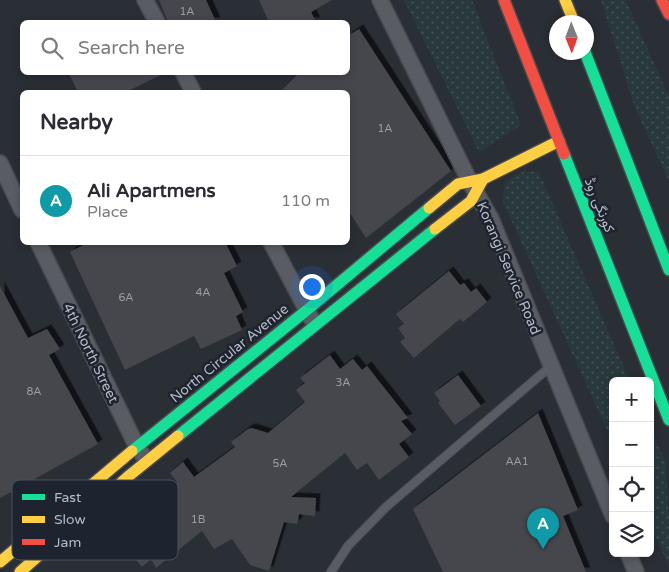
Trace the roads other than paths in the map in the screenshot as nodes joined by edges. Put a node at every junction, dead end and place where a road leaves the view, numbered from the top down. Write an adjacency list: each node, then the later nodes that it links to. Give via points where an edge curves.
1 (145, 0): 8 (street)
2 (380, 0): 14 (street, Korangi Service Road)
3 (504, 0): 12 (street, کورنگی روڈ)
4 (565, 0): 7 (street)
5 (662, 0): 6 (street)
6 (669, 14)
7 (571, 15)
8 (156, 20)
9 (588, 60): 18 (street)
10 (184, 75): 11 (street)
11 (192, 90)
12 (559, 141): 14 (street, North Circular Avenue); 22 (street, کورنگی روڈ)
13 (0, 163): 15 (street)
14 (476, 184): 19 (street, North Circular Avenue, via 458,184); 20 (street, North Circular Avenue, via 471,201); 21 (street, Korangi Service Road)
15 (20, 206)
16 (39, 245): 23 (street, 4th North Street)
17 (273, 245): 19 (street)
18 (669, 270)
19 (307, 310): 20 (street); 23 (street, North Circular Avenue)
20 (315, 326): 24 (street, North Circular Avenue)
21 (551, 366): 27 (street, Korangi Service Road); 33 (lane, via 386,506 348,546)
22 (669, 420)
23 (137, 447): 24 (street, 4th North Street); 25 (street, North Circular Avenue)
24 (147, 461): 26 (street, North Circular Avenue)
25 (98, 480)
26 (125, 480)
27 (611, 512)
28 (12, 552): 31 (street, North Circular Avenue)
29 (630, 557): 34 (street)
30 (34, 560): 32 (street, North Circular Avenue)
31 (0, 562)
32 (20, 572)
33 (331, 572)
34 (636, 572)

